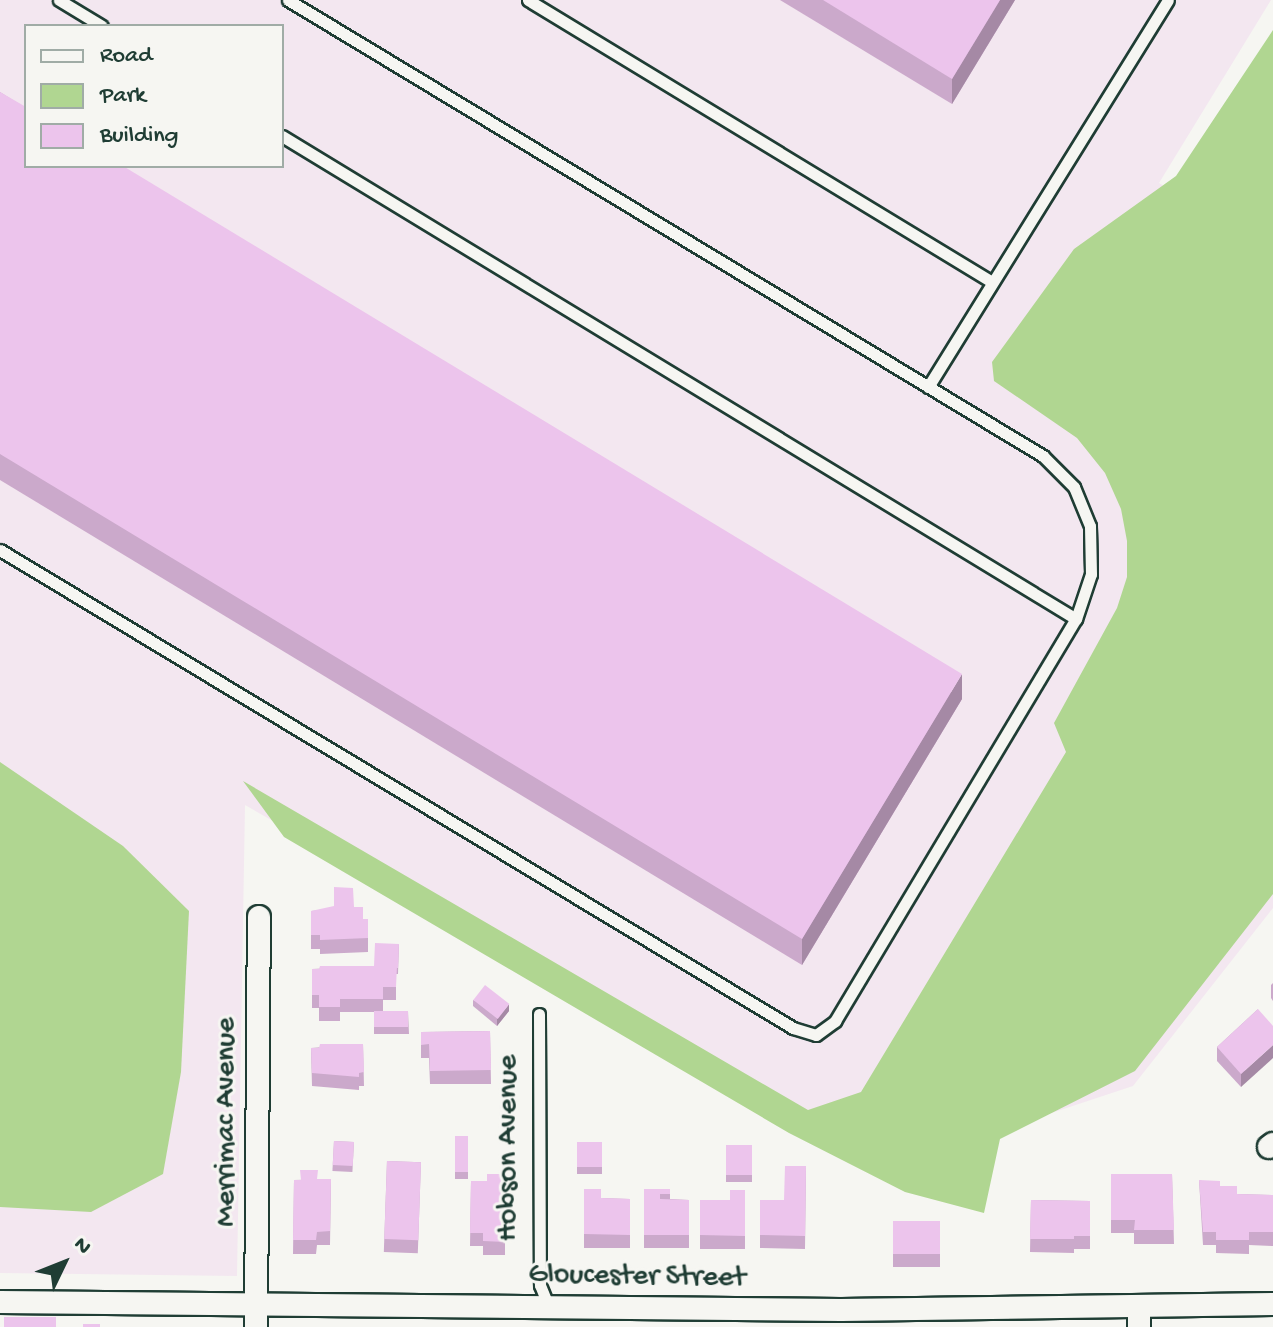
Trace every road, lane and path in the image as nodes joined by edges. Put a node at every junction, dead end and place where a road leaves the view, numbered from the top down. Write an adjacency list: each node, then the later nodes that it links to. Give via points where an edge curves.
1 (59, 0): 5 (lane)
2 (288, 0): 8 (lane)
3 (528, 0): 7 (lane)
4 (1168, 0): 7 (lane)
5 (99, 24)
6 (284, 137): 10 (lane)
7 (992, 282): 8 (lane)
8 (928, 387): 10 (lane, via 1043,456 1074,487 1084,506 1092,549 1091,574)
9 (0, 550): 10 (lane, via 779,1020 816,1035 835,1021)
10 (1076, 619)
11 (259, 917): 14 (street, Merrimac Avenue)
12 (539, 1014): 16 (lane, Hobson Avenue, via 540,1285)
13 (0, 1302): 14 (street, Gloucester Street)
14 (256, 1303): 16 (street, Gloucester Street); 19 (street, Merrimac Avenue)
15 (1273, 1304): 17 (street, Gloucester Street)
16 (549, 1317): 18 (street, Gloucester Street)
17 (1139, 1317): 18 (street, Gloucester Street)
18 (841, 1319)
19 (256, 1327)

